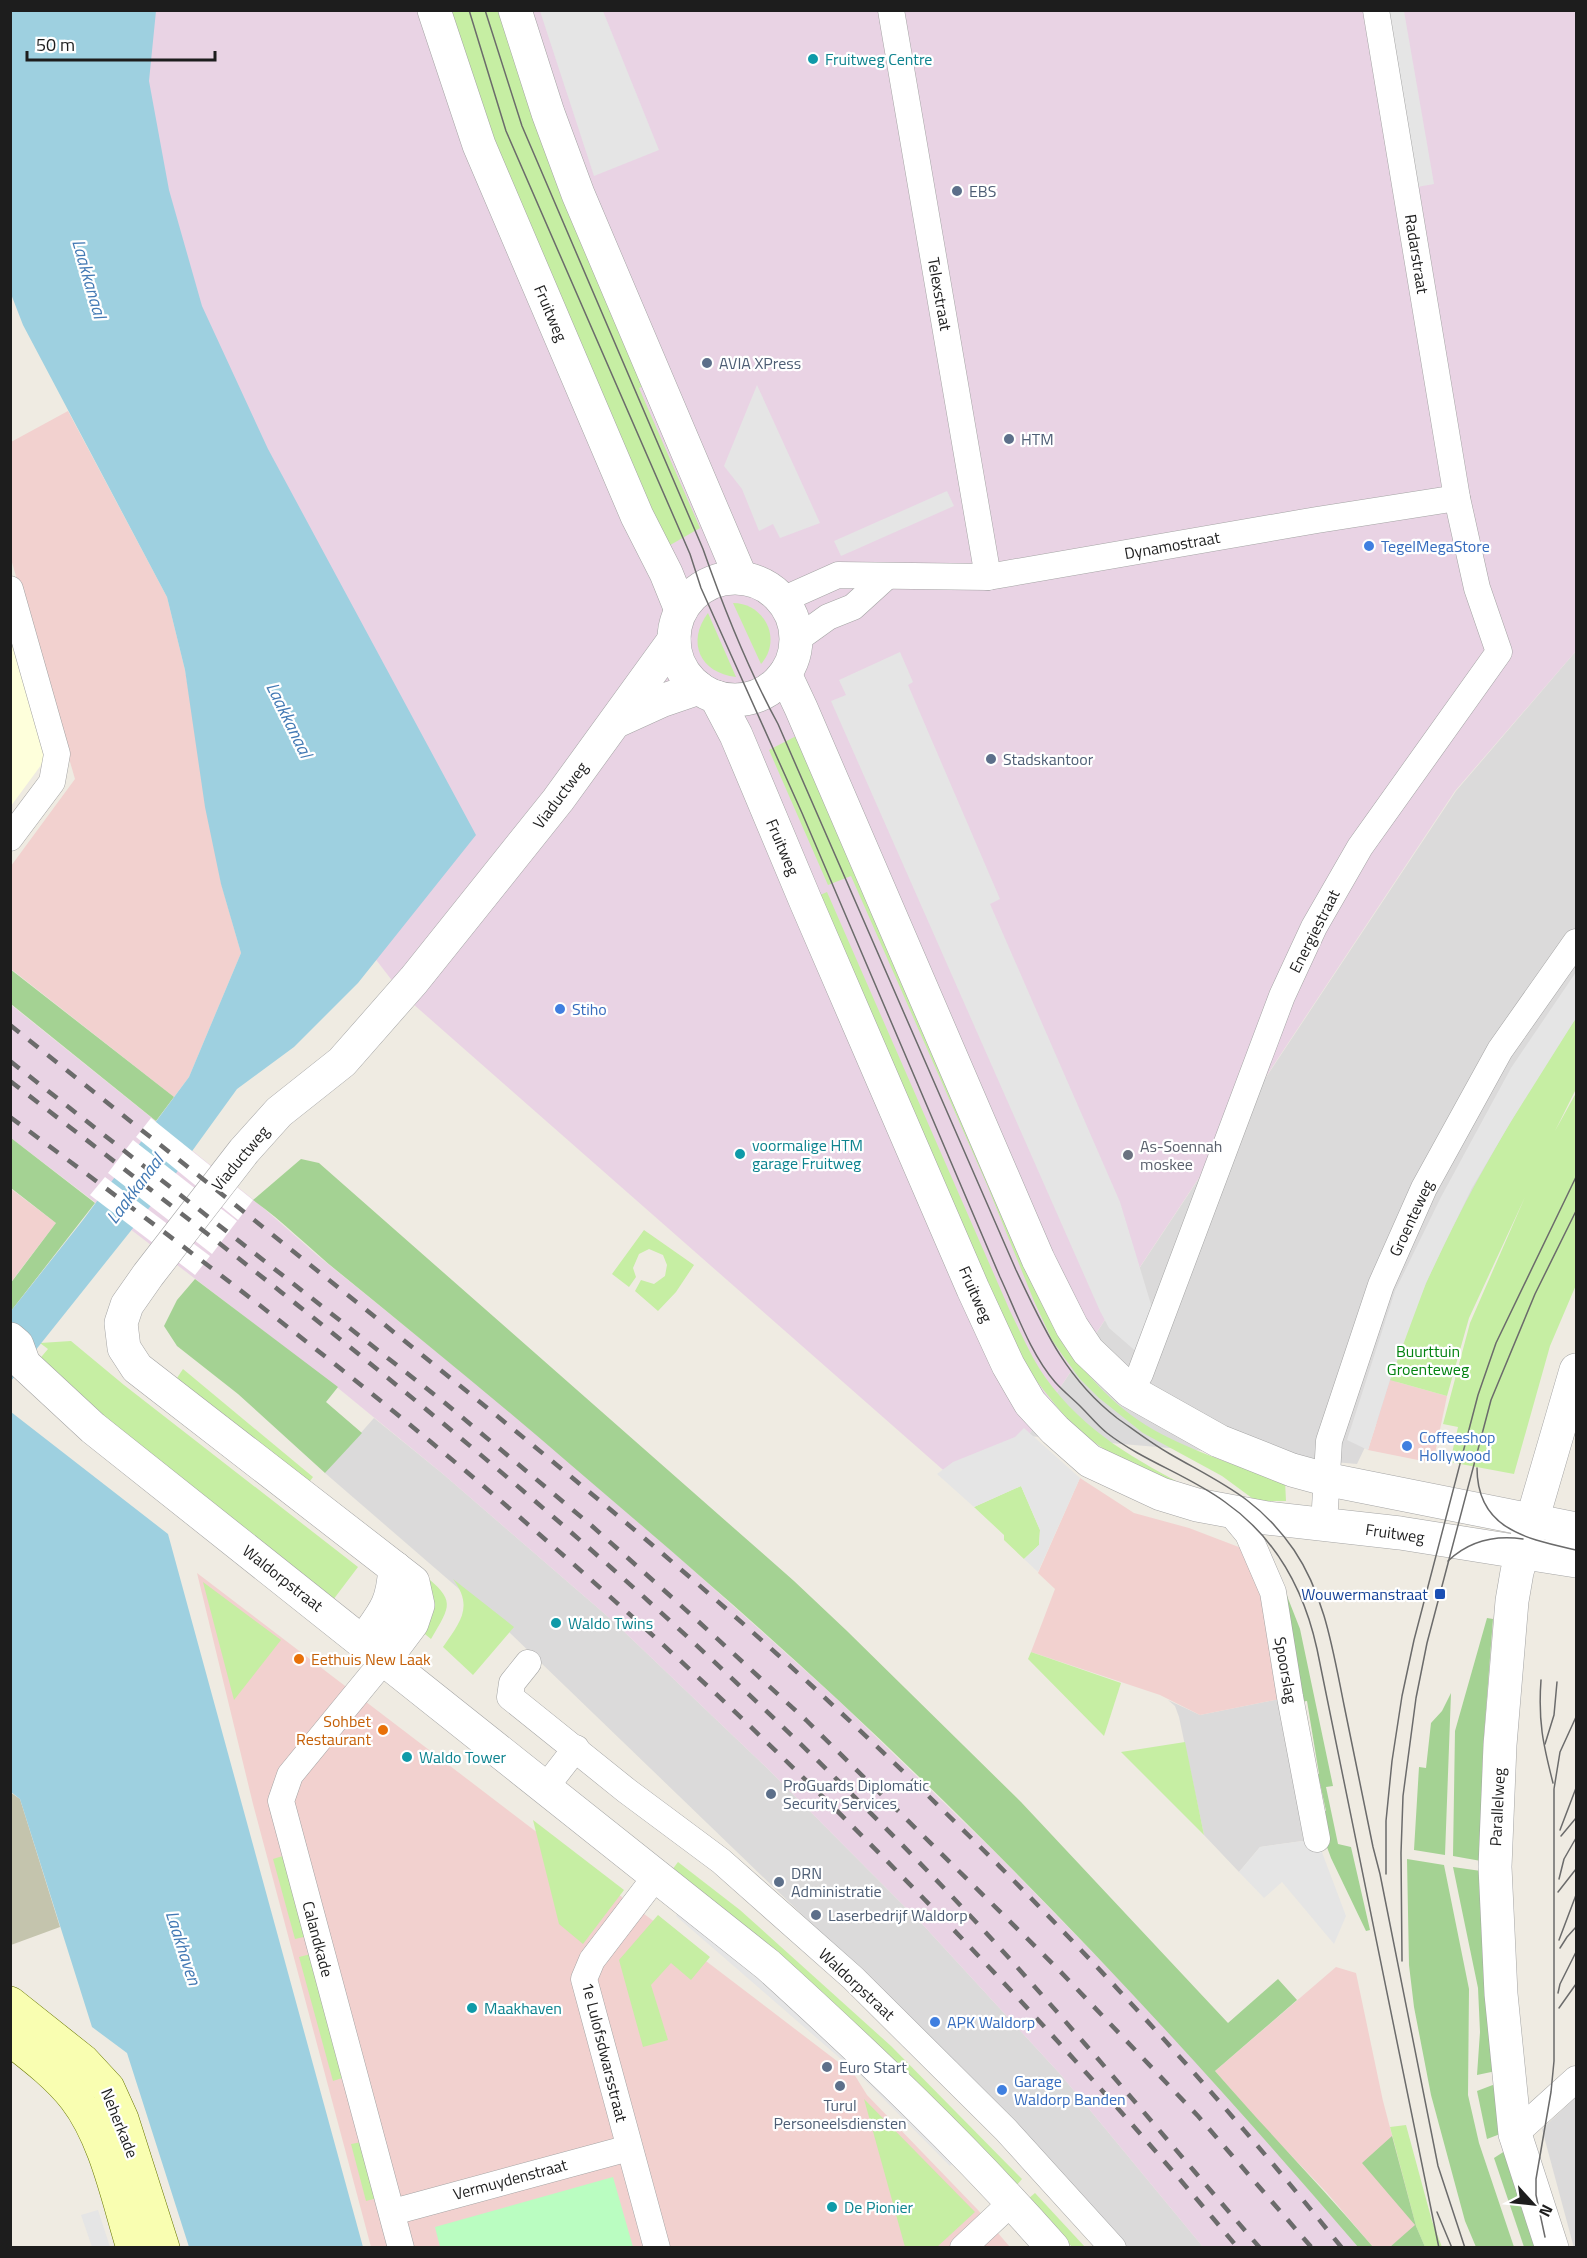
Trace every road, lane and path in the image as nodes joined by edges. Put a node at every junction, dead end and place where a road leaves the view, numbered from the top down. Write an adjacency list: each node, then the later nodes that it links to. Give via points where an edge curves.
1 (434, 10): 11 (street, Fruitweg, via 480,145 637,516 666,573)
2 (515, 10): 8 (street, via 578,194)
3 (891, 10): 7 (street, Telexstraat)
4 (1376, 10): 5 (street, Radarstraat)
5 (1458, 498): 7 (street, Dynamostraat); 20 (street, Energiestraat, via 1477,588 1500,652 1360,847 1314,927 1282,996 1140,1374)
6 (886, 577): 7 (street, Dynamostraat); 10 (street, Dynamostraat, via 838,575); 12 (street, via 853,607 828,617)
7 (988, 577)
8 (741, 578): 10 (street, via 763,585); 11 (street, via 723,579 694,594)
9 (10, 589): 16 (street, via 57,754 52,782)
10 (782, 600): 12 (street, via 792,618)
11 (678, 625): 14 (street, via 676,654 681,667); 15 (street, Viaductweg)
12 (796, 639): 13 (street)
13 (785, 674): 14 (street, via 771,689 749,699); 20 (street, via 1071,1327 1088,1351)
14 (707, 693): 15 (street, Viaductweg, via 661,701); 23 (street, Fruitweg, via 736,735 973,1289 1030,1403 1090,1461 1161,1494)
15 (617, 721): 29 (street, Viaductweg, via 383,1016 342,1062 279,1112 244,1151 147,1275 127,1305 121,1323 124,1348 137,1368 413,1582 418,1605 412,1623)
16 (10, 838)
17 (1576, 942): 22 (street, Groenteweg, via 1500,1050 1424,1188 1381,1285 1329,1441)
18 (15, 1356): 29 (street, Waldorpstraat, via 93,1428)
19 (1576, 1370): 21 (street, Parallelweg)
20 (1130, 1391): 22 (street, via 1220,1441)
21 (1570, 1422): 24 (street, Parallelweg, via 1548,1469)
22 (1325, 1479): 24 (street); 25 (street, Groenteweg)
23 (1229, 1511): 25 (street, Fruitweg); 33 (street, Spoorslag, via 1248,1534 1273,1592)
24 (1533, 1520): 26 (street); 27 (street, Parallelweg)
25 (1324, 1524): 27 (street, Fruitweg)
26 (1576, 1529)
27 (1522, 1553): 28 (street); 38 (street, Parallelweg, via 1511,1614 1495,1867 1501,1994)
28 (1576, 1561)
29 (374, 1651): 32 (street, Waldorpstraat); 41 (street, Calandkade, via 290,1775 281,1801)
30 (528, 1664): 31 (street, Waldorpstraat, via 512,1683 510,1697)
31 (576, 1748): 32 (street); 48 (street, Waldorpstraat, via 721,1861 853,1978 1006,2130)
32 (544, 1788): 34 (street, Waldorpstraat)
33 (1317, 1839)
34 (657, 1875): 39 (street, 1e Lulofsdwarsstraat, via 592,1960 584,1979); 40 (street, Waldorpstraat, via 768,1965 867,2055)
35 (10, 2002): 43 (main road, Neherkade, via 83,2061 108,2088)
36 (10, 2039): 42 (main road, Neherkade, via 58,2078 84,2110 99,2141)
37 (1576, 2079): 38 (street)
38 (1515, 2134): 49 (street, Parallelweg)
39 (629, 2148): 41 (street, Vermuydenstraat); 45 (street, 1e Lulofsdwarsstraat)
40 (1012, 2202): 46 (street); 47 (street, Waldorpstraat)
41 (393, 2212): 44 (street, Calandkade)
42 (133, 2247)
43 (163, 2247)
44 (402, 2247)
45 (657, 2247)
46 (963, 2247)
47 (1053, 2247)
48 (1113, 2247)
49 (1552, 2247)

